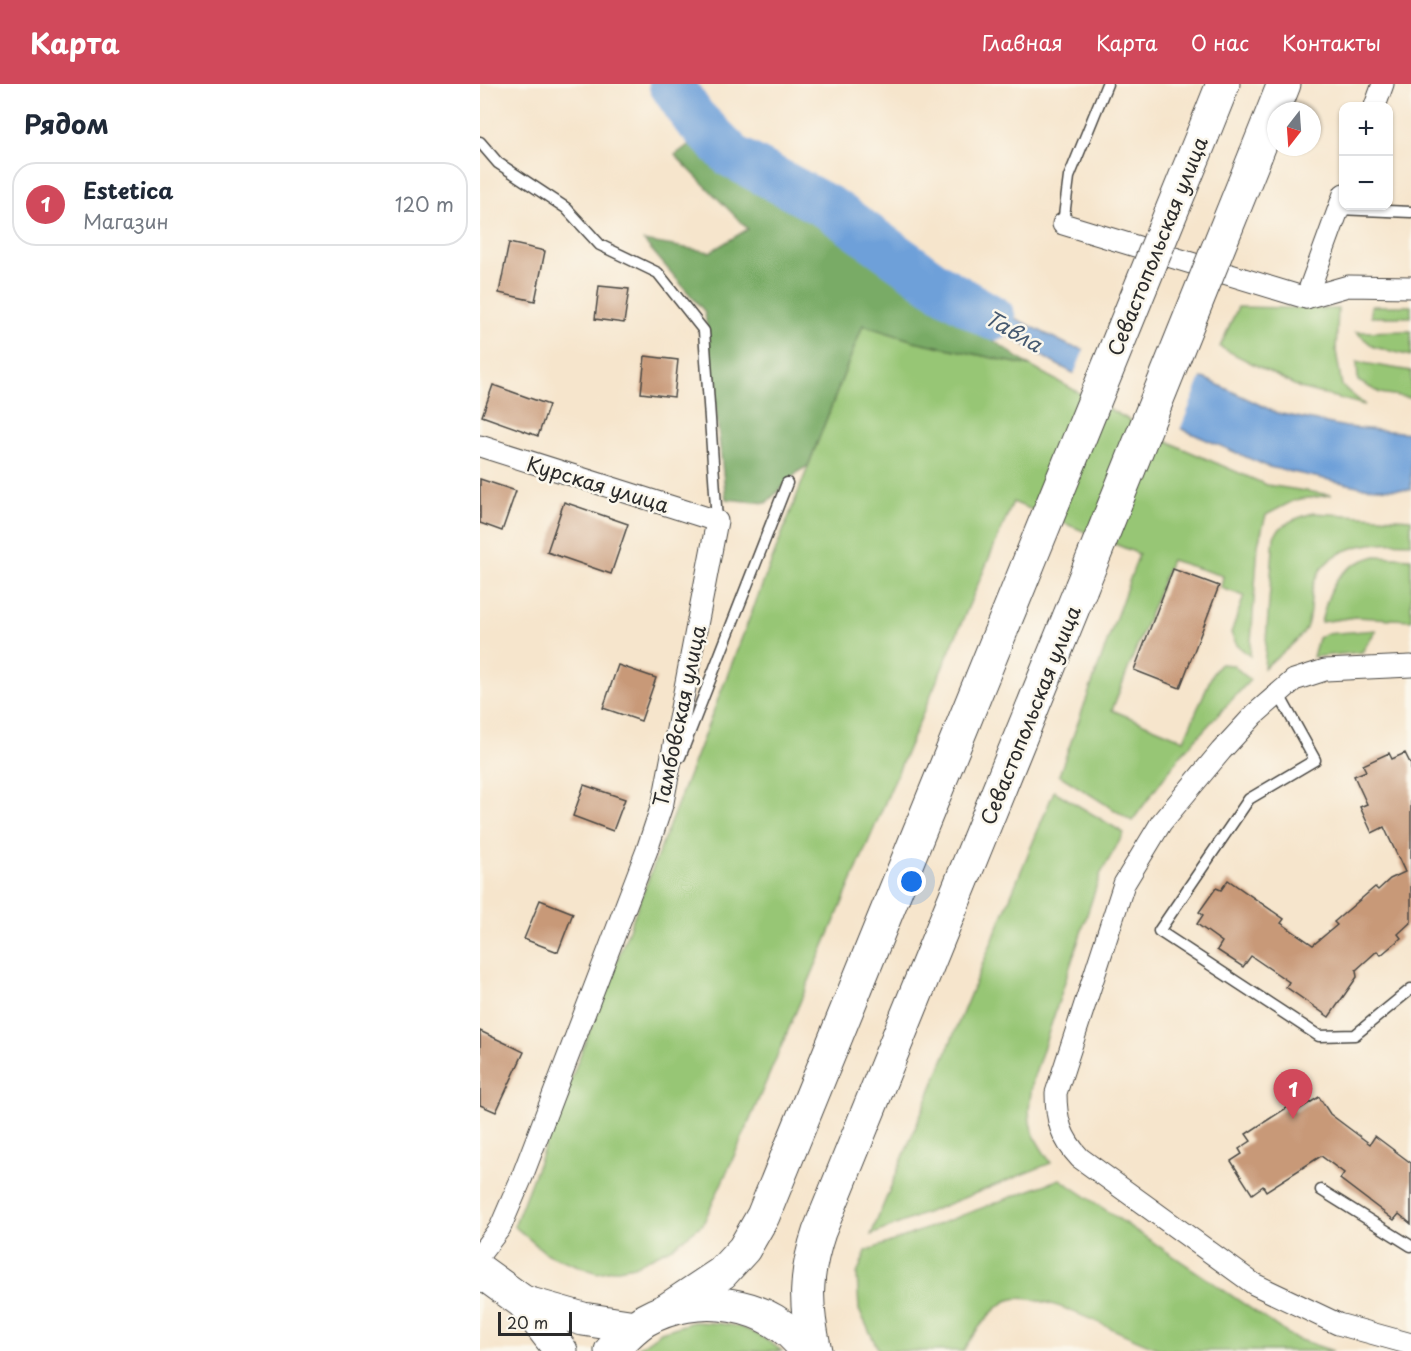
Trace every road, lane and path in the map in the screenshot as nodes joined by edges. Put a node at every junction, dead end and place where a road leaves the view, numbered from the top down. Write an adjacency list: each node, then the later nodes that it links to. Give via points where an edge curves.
1 (1107, 84): 10 (lane, via 1069,177)
2 (1223, 84): 25 (main road, Севастопольская улица, bridge, via 763,1216 744,1249 722,1273)
3 (1284, 84): 31 (main road, Севастопольская улица, bridge, via 819,1232 808,1276 807,1304)
4 (1383, 84): 5 (street)
5 (1376, 102)
6 (480, 142): 15 (lane, Тамбовская улица, via 498,163 566,208 600,245 658,273 704,331)
7 (1339, 206): 12 (street)
8 (1393, 209): 9 (lane)
9 (1411, 212)
10 (1063, 224): 12 (street)
11 (1411, 287): 12 (street, via 1348,286)
12 (1306, 297)
13 (480, 446): 15 (street, Курская улица)
14 (787, 483): 18 (lane)
15 (717, 521): 18 (street, Тамбовская улица)
16 (1411, 666): 17 (street, via 1362,666 1311,673)
17 (1278, 693): 19 (lane, via 1316,760 1249,799 1160,931 1319,1036 1355,1035); 27 (street, via 1254,714 1161,823 1124,884 1056,1093 1056,1115 1061,1133 1080,1158 1245,1278 1338,1324)
18 (663, 802): 22 (street, Тамбовская улица, via 522,1178 500,1228)
19 (1411, 989)
20 (1321, 1190): 21 (lane)
21 (1411, 1246)
22 (480, 1254)
23 (480, 1271): 24 (main road)
24 (523, 1302): 26 (main road, via 583,1319); 28 (main road)
25 (668, 1310): 26 (main road); 30 (main road, via 696,1303 726,1304 755,1312 781,1326)
26 (635, 1327): 29 (main road)
27 (1411, 1344)
28 (561, 1351)
29 (611, 1351)
30 (806, 1351)
31 (815, 1351)

